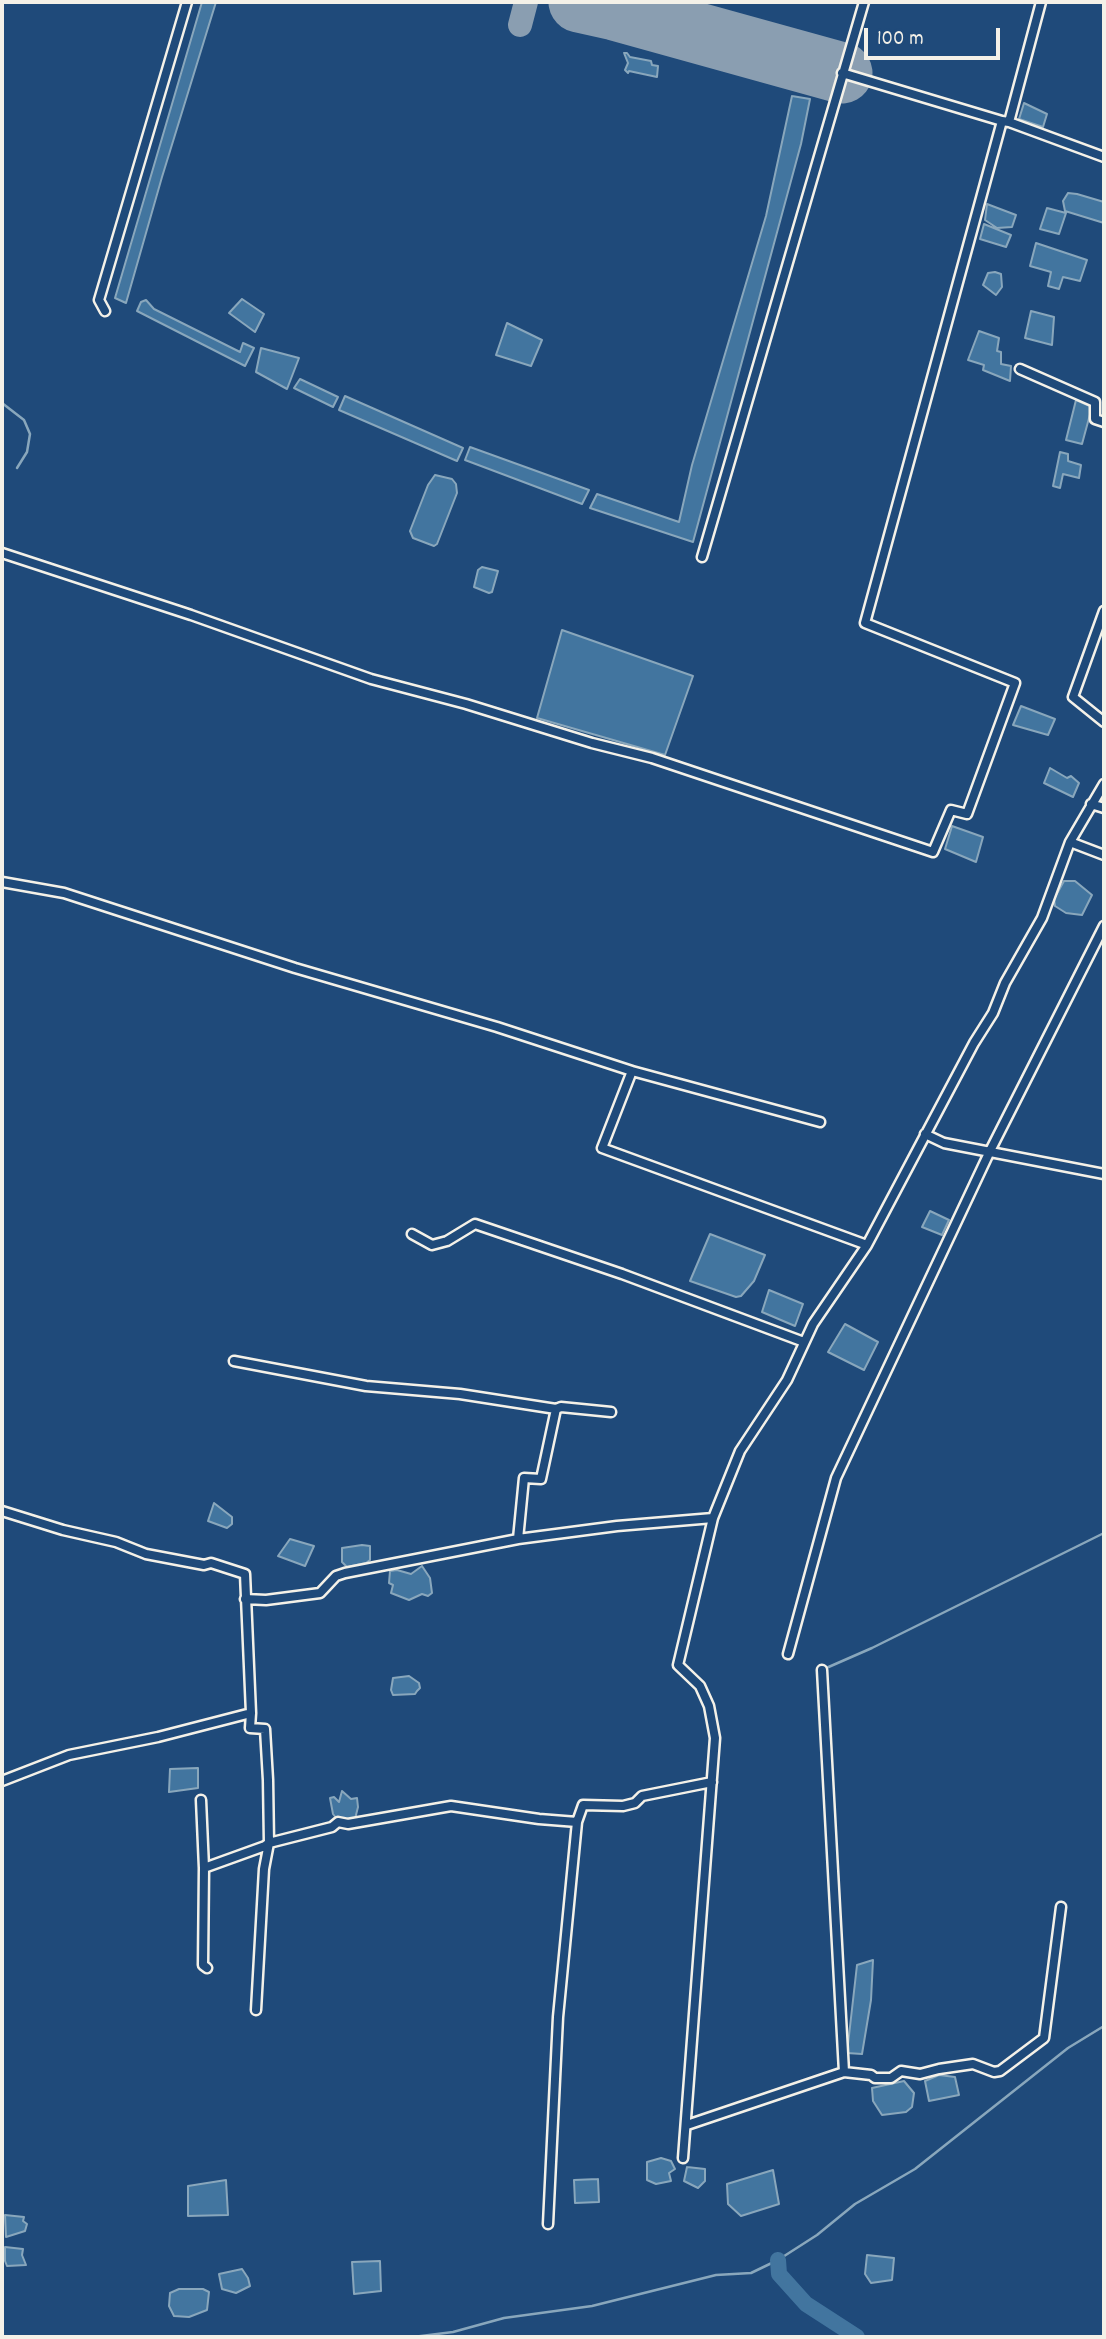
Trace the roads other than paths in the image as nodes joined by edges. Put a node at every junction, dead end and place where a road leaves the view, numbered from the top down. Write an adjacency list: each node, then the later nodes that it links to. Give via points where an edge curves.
1 (187, 2): 7 (street, via 99,300)
2 (864, 2): 4 (street)
3 (1041, 2): 5 (street)
4 (842, 73): 5 (street); 11 (street)
5 (1006, 122): 6 (street); 10 (street, via 865,623 1015,683 967,814 951,810 933,852 652,758 371,679)
6 (1104, 157)
7 (105, 310)
8 (1020, 369): 9 (street, via 1096,402 1095,419)
9 (1104, 422)
10 (2, 553)
11 (702, 557)
12 (1104, 611): 13 (street, via 1073,697)
13 (1104, 722)
14 (1104, 784): 15 (street)
15 (1091, 804): 16 (street); 17 (street)
16 (1104, 808)
17 (1070, 842): 18 (street); 23 (street, via 1042,918)
18 (1104, 855)
19 (2, 882): 21 (street, via 64,893)
20 (1104, 926): 24 (street)
21 (632, 1071): 22 (street); 27 (street, via 602,1148)
22 (820, 1122)
23 (925, 1134): 24 (street, via 943,1143); 27 (street)
24 (990, 1151): 25 (street); 36 (street, via 836,1479)
25 (1104, 1174)
26 (412, 1234): 28 (street, via 432,1245 475,1224)
27 (867, 1245): 28 (street)
28 (804, 1342): 33 (street, via 787,1380 740,1451)
29 (234, 1361): 30 (street, via 366,1386)
30 (556, 1409): 31 (street); 34 (street, via 541,1479 524,1478)
31 (611, 1412)
32 (2, 1511): 35 (street, via 146,1554 211,1563 245,1574)
33 (713, 1518): 34 (street); 40 (street, via 678,1665 700,1686 709,1706 715,1738)
34 (518, 1539): 35 (street, via 345,1573 320,1593)
35 (245, 1600): 38 (street)
36 (788, 1654)
37 (822, 1670): 48 (street)
38 (251, 1713): 39 (street, via 69,1755); 43 (street, via 250,1728 265,1729)
39 (2, 1782)
40 (712, 1782): 42 (street, via 642,1796 623,1806 583,1805); 49 (street)
41 (201, 1800): 44 (street)
42 (578, 1822): 43 (street, via 451,1806 338,1822); 51 (street, via 558,2017)
43 (268, 1843): 44 (street); 47 (street)
44 (204, 1868): 46 (street, via 203,1965)
45 (1061, 1907): 48 (street, via 1046,2031 1038,2044 994,2073 973,2064 920,2074 901,2071 891,2078)
46 (207, 1968)
47 (256, 2010)
48 (844, 2072): 49 (street)
49 (687, 2126): 50 (street)
50 (683, 2158)
51 (548, 2224)

